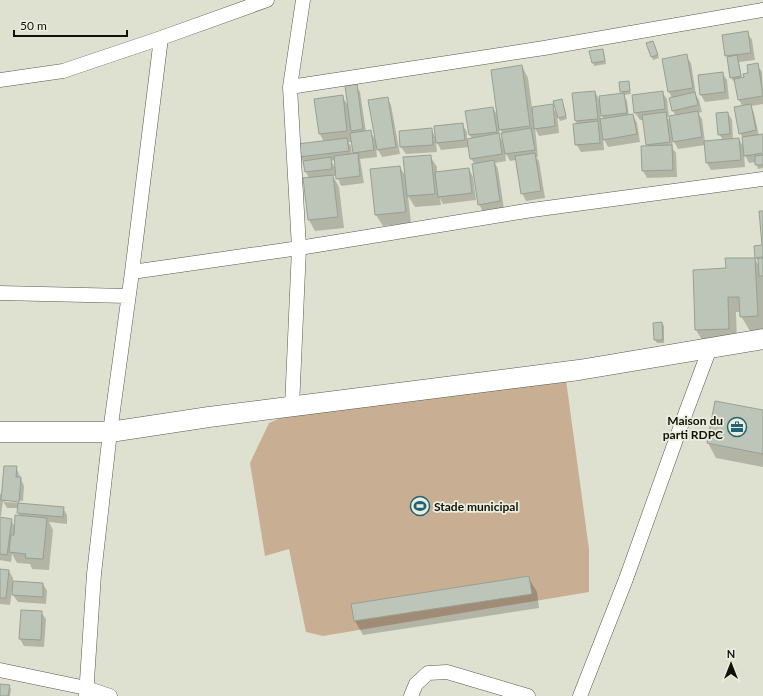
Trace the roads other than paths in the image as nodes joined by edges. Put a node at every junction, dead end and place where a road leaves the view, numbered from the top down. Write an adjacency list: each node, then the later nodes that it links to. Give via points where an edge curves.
1 (267, 0): 4 (street)
2 (303, 0): 6 (street)
3 (763, 10): 6 (street, via 544,48)
4 (161, 38): 5 (street, via 63,71); 9 (street)
5 (0, 80)
6 (290, 87): 8 (street)
7 (763, 179): 8 (street, via 532,210)
8 (299, 248): 9 (street); 14 (street)
9 (132, 272): 11 (street)
10 (0, 293): 11 (street)
11 (128, 296): 16 (street)
12 (763, 339): 13 (street)
13 (710, 348): 14 (street, via 579,370); 22 (street, via 626,579)
14 (292, 407): 16 (street)
15 (0, 432): 16 (street)
16 (110, 432): 18 (street, via 94,574)
17 (0, 670): 18 (street)
18 (86, 692): 19 (street)
19 (110, 696)
20 (411, 696): 21 (street, via 416,684 428,673 447,672)
21 (528, 696)
22 (580, 696)

